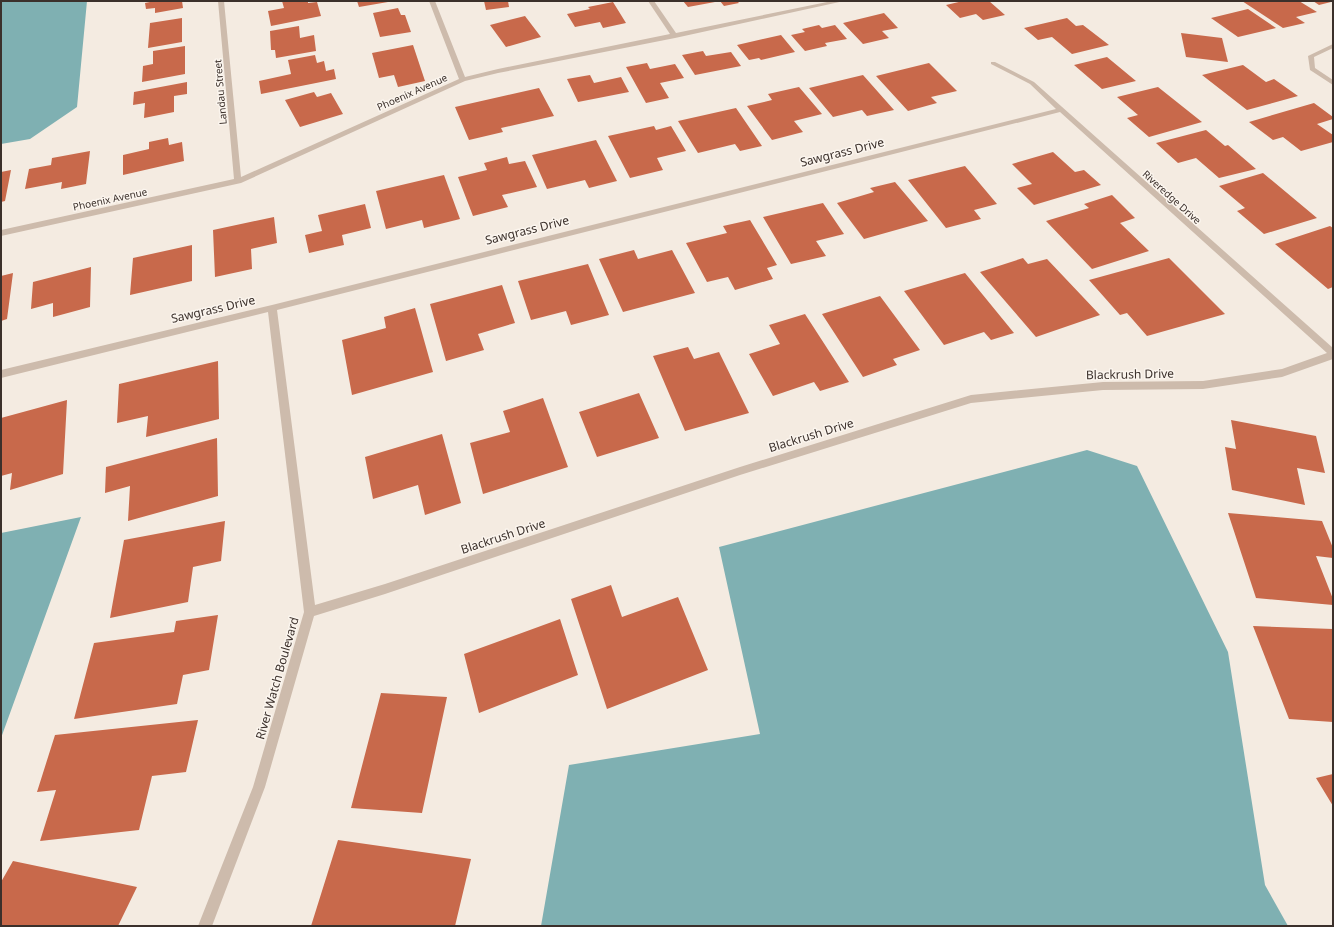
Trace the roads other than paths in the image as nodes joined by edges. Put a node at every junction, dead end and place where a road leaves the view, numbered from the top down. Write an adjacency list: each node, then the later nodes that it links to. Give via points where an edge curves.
1 (221, 1): 11 (street, Landau Street)
2 (432, 1): 8 (street)
3 (651, 1): 5 (street)
4 (841, 1): 5 (street, Phoenix Avenue)
5 (674, 36): 8 (street, Phoenix Avenue)
6 (1333, 46): 9 (street, via 1312,56 1312,68)
7 (993, 63): 10 (street, Riveredge Drive, via 1032,83)
8 (463, 80): 11 (street, Phoenix Avenue)
9 (1333, 83)
10 (1060, 110): 13 (street, Sawgrass Drive); 14 (street, Riveredge Drive)
11 (238, 181): 12 (street, Phoenix Avenue)
12 (1, 233)
13 (272, 308): 15 (street, Sawgrass Drive); 16 (street, River Watch Boulevard)
14 (1333, 354): 16 (street, Blackrush Drive, via 1282,373 1203,385 1103,386 971,399 740,471)
15 (1, 374)
16 (310, 612): 17 (street, River Watch Boulevard, via 259,787)
17 (205, 926)

